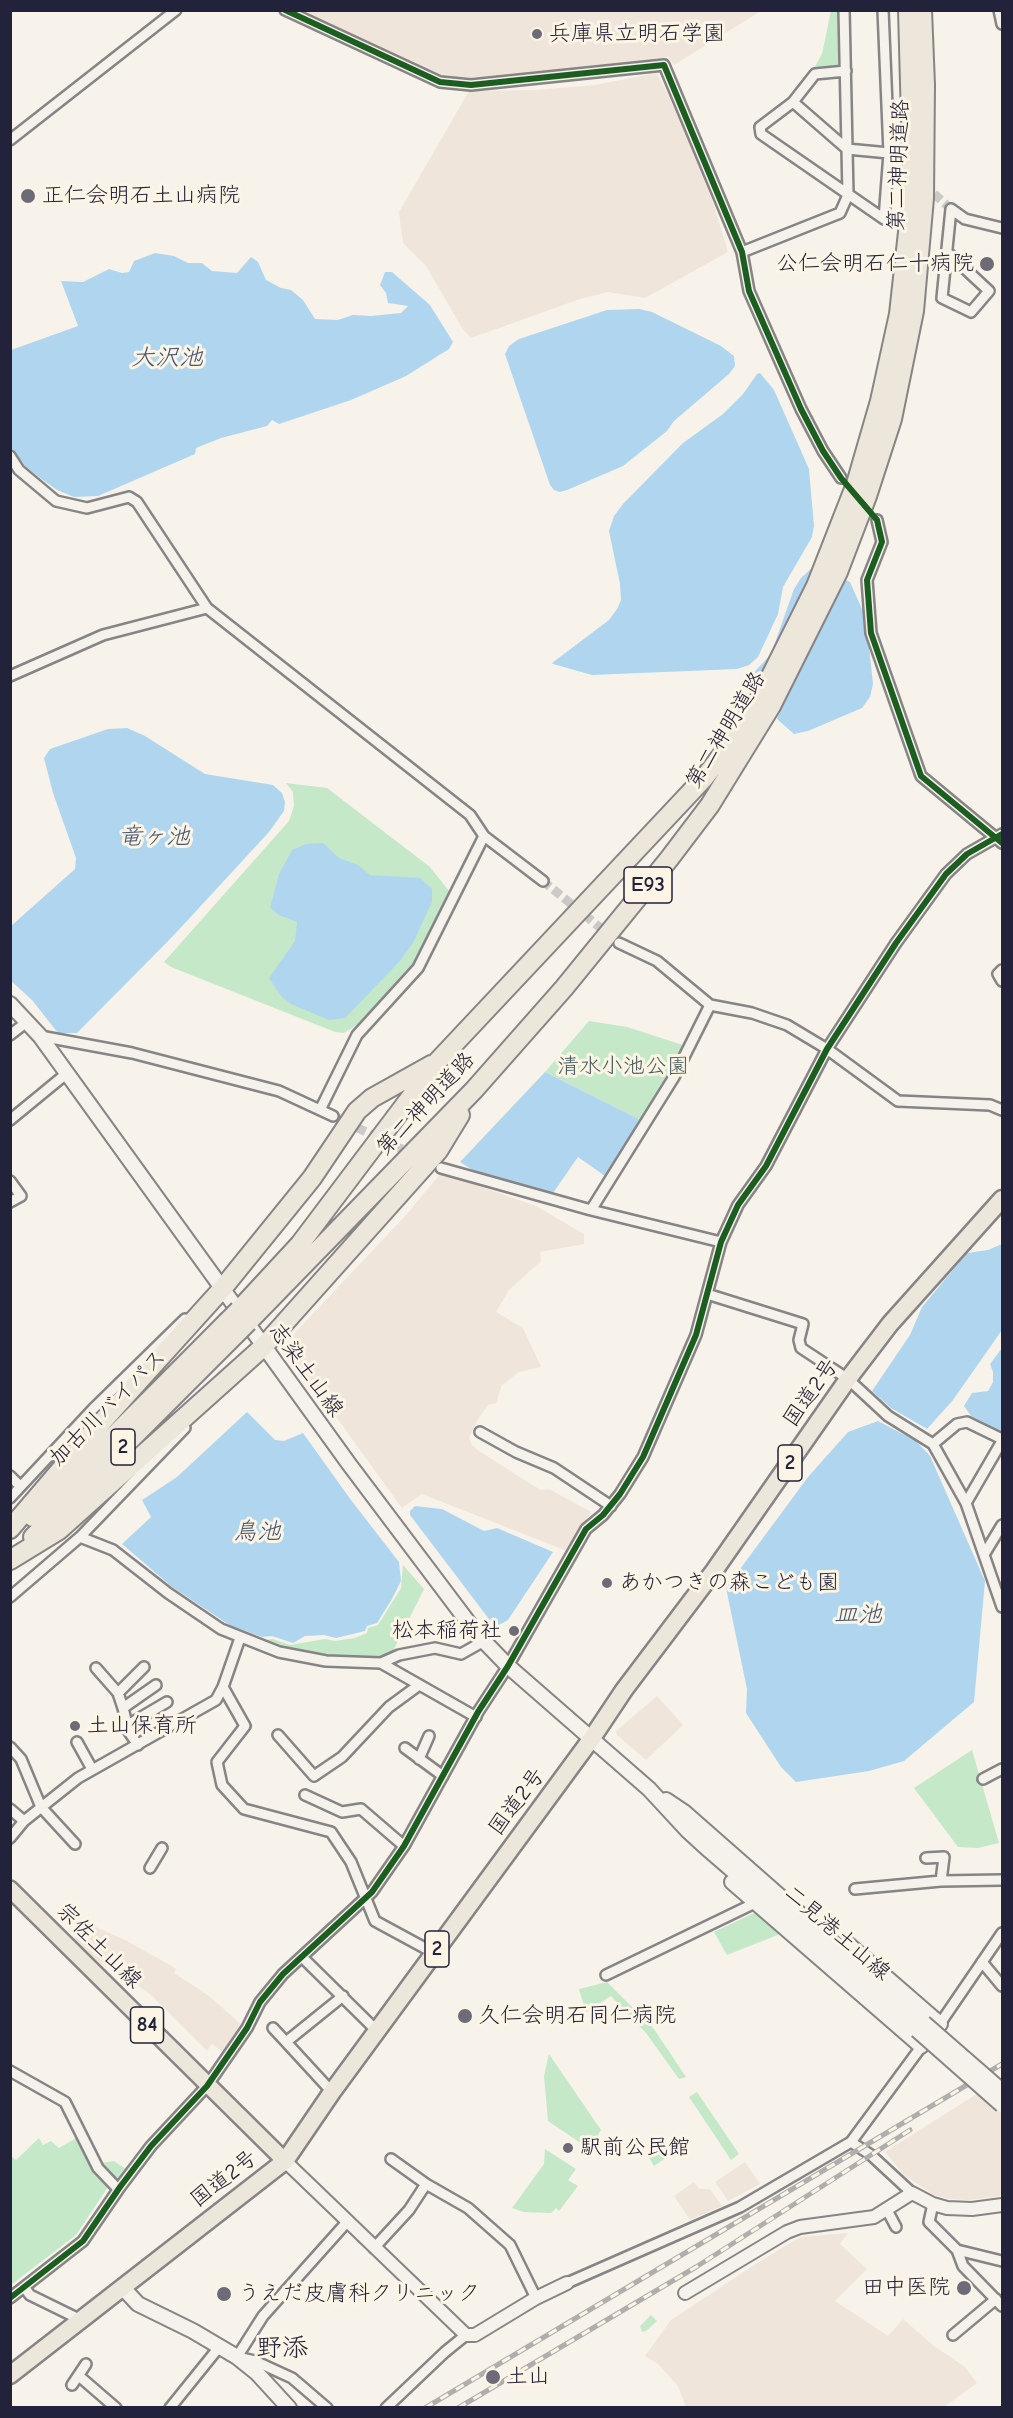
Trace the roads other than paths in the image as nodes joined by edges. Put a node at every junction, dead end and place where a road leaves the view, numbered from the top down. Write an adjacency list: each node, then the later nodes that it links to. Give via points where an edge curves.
1 (176, 10): 11 (street)
2 (285, 10): 16 (street, via 440,82 471,85 664,65)
3 (844, 10): 9 (street)
4 (883, 10): 13 (street)
5 (908, 10): 21 (highway, 第二神明道路 / E93, via 912,157 899,314 880,401)
6 (922, 10): 21 (highway, 第二神明道路 / E93, via 924,198 914,311 892,419 867,496)
7 (999, 10): 8 (street)
8 (1002, 24)
9 (846, 71): 10 (street, via 815,74); 12 (street)
10 (793, 102): 12 (street); 14 (street, via 760,126 761,134)
11 (10, 140)
12 (847, 148): 13 (street); 14 (street)
13 (889, 153): 14 (street, via 884,219)
14 (848, 195): 16 (street, via 840,213)
15 (1002, 228): 17 (street, via 965,219 951,209)
16 (742, 252): 19 (street, via 749,291 776,354 823,451)
17 (947, 252): 17 (street, via 942,297 971,312 989,291)
18 (10, 456): 22 (street, via 19,470 56,501 87,508 129,497 137,502)
19 (841, 478)
20 (877, 520): 26 (street, via 882,542 867,580 871,633 921,776)
21 (831, 569): 24 (highway, 第二神明道路 / E93)
22 (207, 608): 23 (street, via 103,635); 25 (street, via 470,815)
23 (10, 676)
24 (765, 702): 37 (highway, 第二神明道路 / E93, via 704,778); 39 (highway, 第二神明道路 / E93, via 710,805 564,988)
25 (484, 836): 27 (street); 40 (street, via 418,968 357,1035)
26 (1000, 838): 36 (street, via 967,854 946,874)
27 (543, 881)
28 (619, 943): 32 (street, via 657,961)
29 (1002, 970): 30 (street, via 998,974)
30 (1002, 981)
31 (10, 1004): 33 (main road, 志染土山線)
32 (710, 1005): 36 (street, via 787,1025); 48 (street, via 674,1077)
33 (28, 1021): 34 (street); 35 (main road, 志染土山線)
34 (10, 1035)
35 (40, 1036): 38 (main road, 志染土山線); 40 (street, via 132,1053 267,1088)
36 (827, 1049): 41 (street, via 898,1101 990,1105); 49 (street)
37 (438, 1061): 50 (highway, via 372,1098 357,1111 312,1178); 52 (highway, 第二神明道路 / E93)
38 (66, 1074): 42 (street); 50 (main road, 志染土山線)
39 (474, 1090): 52 (highway, 第二神明道路 / E93); 53 (highway, via 438,1151)
40 (320, 1110): 43 (street)
41 (1002, 1110)
42 (12, 1115)
43 (333, 1116)
44 (441, 1168): 48 (street)
45 (10, 1181): 47 (street, via 21,1196)
46 (1002, 1199): 54 (highway, 国道2号 / 2, via 890,1324)
47 (10, 1202)
48 (591, 1210): 49 (street)
49 (721, 1242): 51 (street)
50 (222, 1289): 53 (main road, 志染土山線); 59 (street, via 177,1326); 64 (highway)
51 (706, 1294): 54 (street, via 803,1324 801,1348); 62 (street, via 696,1335 662,1417 643,1457)
52 (243, 1317): 66 (highway, 加古川バイパス / 2); 68 (highway, 加古川バイパス / 2)
53 (263, 1347): 65 (street); 68 (highway, via 59,1530); 72 (main road, 志染土山線)
54 (848, 1379): 57 (street, via 888,1416); 87 (highway, 国道2号 / 2)
55 (480, 1432): 62 (street, via 554,1468)
56 (1002, 1440): 57 (street, via 967,1422 957,1424); 61 (street)
57 (933, 1444): 61 (street)
58 (10, 1476): 59 (street)
59 (20, 1486): 60 (street)
60 (10, 1498)
61 (966, 1503): 67 (street)
62 (611, 1506): 74 (street, via 586,1529)
63 (1002, 1525): 67 (street)
64 (10, 1528)
65 (80, 1537): 69 (street); 71 (street, via 113,1550 168,1593)
66 (10, 1539)
67 (985, 1553): 70 (street)
68 (10, 1559)
69 (10, 1597)
70 (1002, 1607)
71 (240, 1638): 73 (street, via 279,1652 326,1661); 79 (street)
72 (484, 1641): 73 (street, via 461,1654 435,1648); 74 (main road, 志染土山線)
73 (381, 1663): 78 (street)
74 (508, 1666): 83 (street); 87 (main road, 志染土山線)
75 (96, 1668): 80 (street)
76 (144, 1668): 80 (street)
77 (156, 1685): 82 (street)
78 (420, 1686): 83 (street); 85 (street, via 389,1707 342,1757 314,1776)
79 (223, 1687): 89 (street, via 216,1700); 114 (street, via 245,1726 217,1762 222,1785 244,1809 331,1832 351,1862)
80 (118, 1693): 82 (street)
81 (167, 1702): 84 (street)
82 (123, 1708): 84 (street)
83 (476, 1717): 95 (street)
84 (128, 1725): 89 (street)
85 (278, 1736)
86 (429, 1736): 92 (street)
87 (592, 1738): 97 (main road, 二見港土山線); 117 (highway, 国道2号 / 2)
88 (77, 1742): 93 (street)
89 (138, 1745): 93 (street)
90 (10, 1747): 99 (street, via 21,1759)
91 (405, 1748): 92 (street)
92 (419, 1759): 95 (street)
93 (92, 1769): 99 (street)
94 (1002, 1769): 96 (street)
95 (443, 1776): 106 (street)
96 (983, 1779)
97 (649, 1789): 101 (main road, 二見港土山線); 103 (main road, 二見港土山線)
98 (305, 1796): 106 (street, via 342,1812 361,1809)
99 (41, 1807): 102 (street); 105 (street)
100 (10, 1809): 102 (street)
101 (684, 1812): 123 (main road, via 731,1843); 124 (main road, 二見港土山線)
102 (24, 1821): 104 (street)
103 (687, 1830): 115 (main road, via 702,1854); 124 (main road, 二見港土山線)
104 (10, 1838)
105 (75, 1844)
106 (404, 1846): 114 (street)
107 (162, 1848): 109 (street)
108 (926, 1858): 111 (street, via 944,1857)
109 (150, 1868)
110 (1002, 1880): 111 (street)
111 (941, 1881): 113 (street)
112 (10, 1889): 130 (main road, 宗佐土山線 / 84)
113 (855, 1889)
114 (365, 1898): 117 (street, via 375,1921); 118 (street)
115 (755, 1903): 120 (street); 128 (main road)
116 (1002, 1933): 119 (street)
117 (434, 1953): 126 (highway, 国道2号 / 2)
118 (302, 1957): 122 (street); 130 (street, via 260,2002)
119 (982, 1962): 121 (street); 123 (street)
120 (606, 1975)
121 (1002, 1986)
122 (343, 1996): 126 (street); 127 (street)
123 (940, 2024): 128 (street)
124 (920, 2026): 131 (main road, 二見港土山線, bridge); 133 (main road, 二見港土山線, bridge)
125 (273, 2028): 127 (street)
126 (377, 2031): 132 (highway, 国道2号 / 2)
127 (286, 2042): 132 (street)
128 (921, 2046): 134 (street)
129 (10, 2071): 138 (street, via 65,2102 98,2168)
130 (207, 2086): 136 (main road, 宗佐土山線 / 84); 138 (street, via 155,2141)
131 (1002, 2091)
132 (332, 2092): 136 (highway, 国道2号 / 2)
133 (1002, 2105)
134 (851, 2142): 139 (street, via 876,2158); 148 (street, via 740,2207)
135 (391, 2159): 137 (street)
136 (285, 2161): 143 (street); 150 (highway, 国道2号 / 2)
137 (426, 2184): 145 (street, via 409,2210); 153 (street, via 474,2212 510,2245)
138 (118, 2189): 149 (street, via 83,2241)
139 (912, 2193): 140 (street); 142 (street)
140 (933, 2204): 141 (street, via 960,2209); 146 (street, via 929,2222)
141 (1002, 2205)
142 (887, 2210): 144 (street); 151 (street, via 867,2219 787,2232)
143 (347, 2222): 145 (street); 159 (street, via 263,2316)
144 (896, 2227)
145 (374, 2248): 157 (street)
146 (957, 2250): 147 (street); 154 (street, via 963,2266)
147 (1002, 2261)
148 (567, 2283): 153 (street)
149 (24, 2287): 152 (street); 155 (street, via 30,2295)
150 (123, 2288): 155 (highway, 国道2号 / 2); 158 (main road, via 138,2304)
151 (684, 2293)
152 (10, 2298)
153 (536, 2298): 157 (street, via 475,2336)
154 (999, 2303): 156 (street)
155 (81, 2320): 161 (highway, 国道2号 / 2)
156 (953, 2335)
157 (466, 2336): 168 (street)
158 (220, 2346): 159 (main road); 165 (street)
159 (237, 2356): 166 (main road); 167 (street, via 292,2378)
160 (86, 2364): 162 (street)
161 (10, 2375)
162 (79, 2376): 163 (street); 164 (street)
163 (72, 2385)
164 (116, 2408)
165 (170, 2408)
166 (289, 2408)
167 (327, 2408)
168 (386, 2408)

